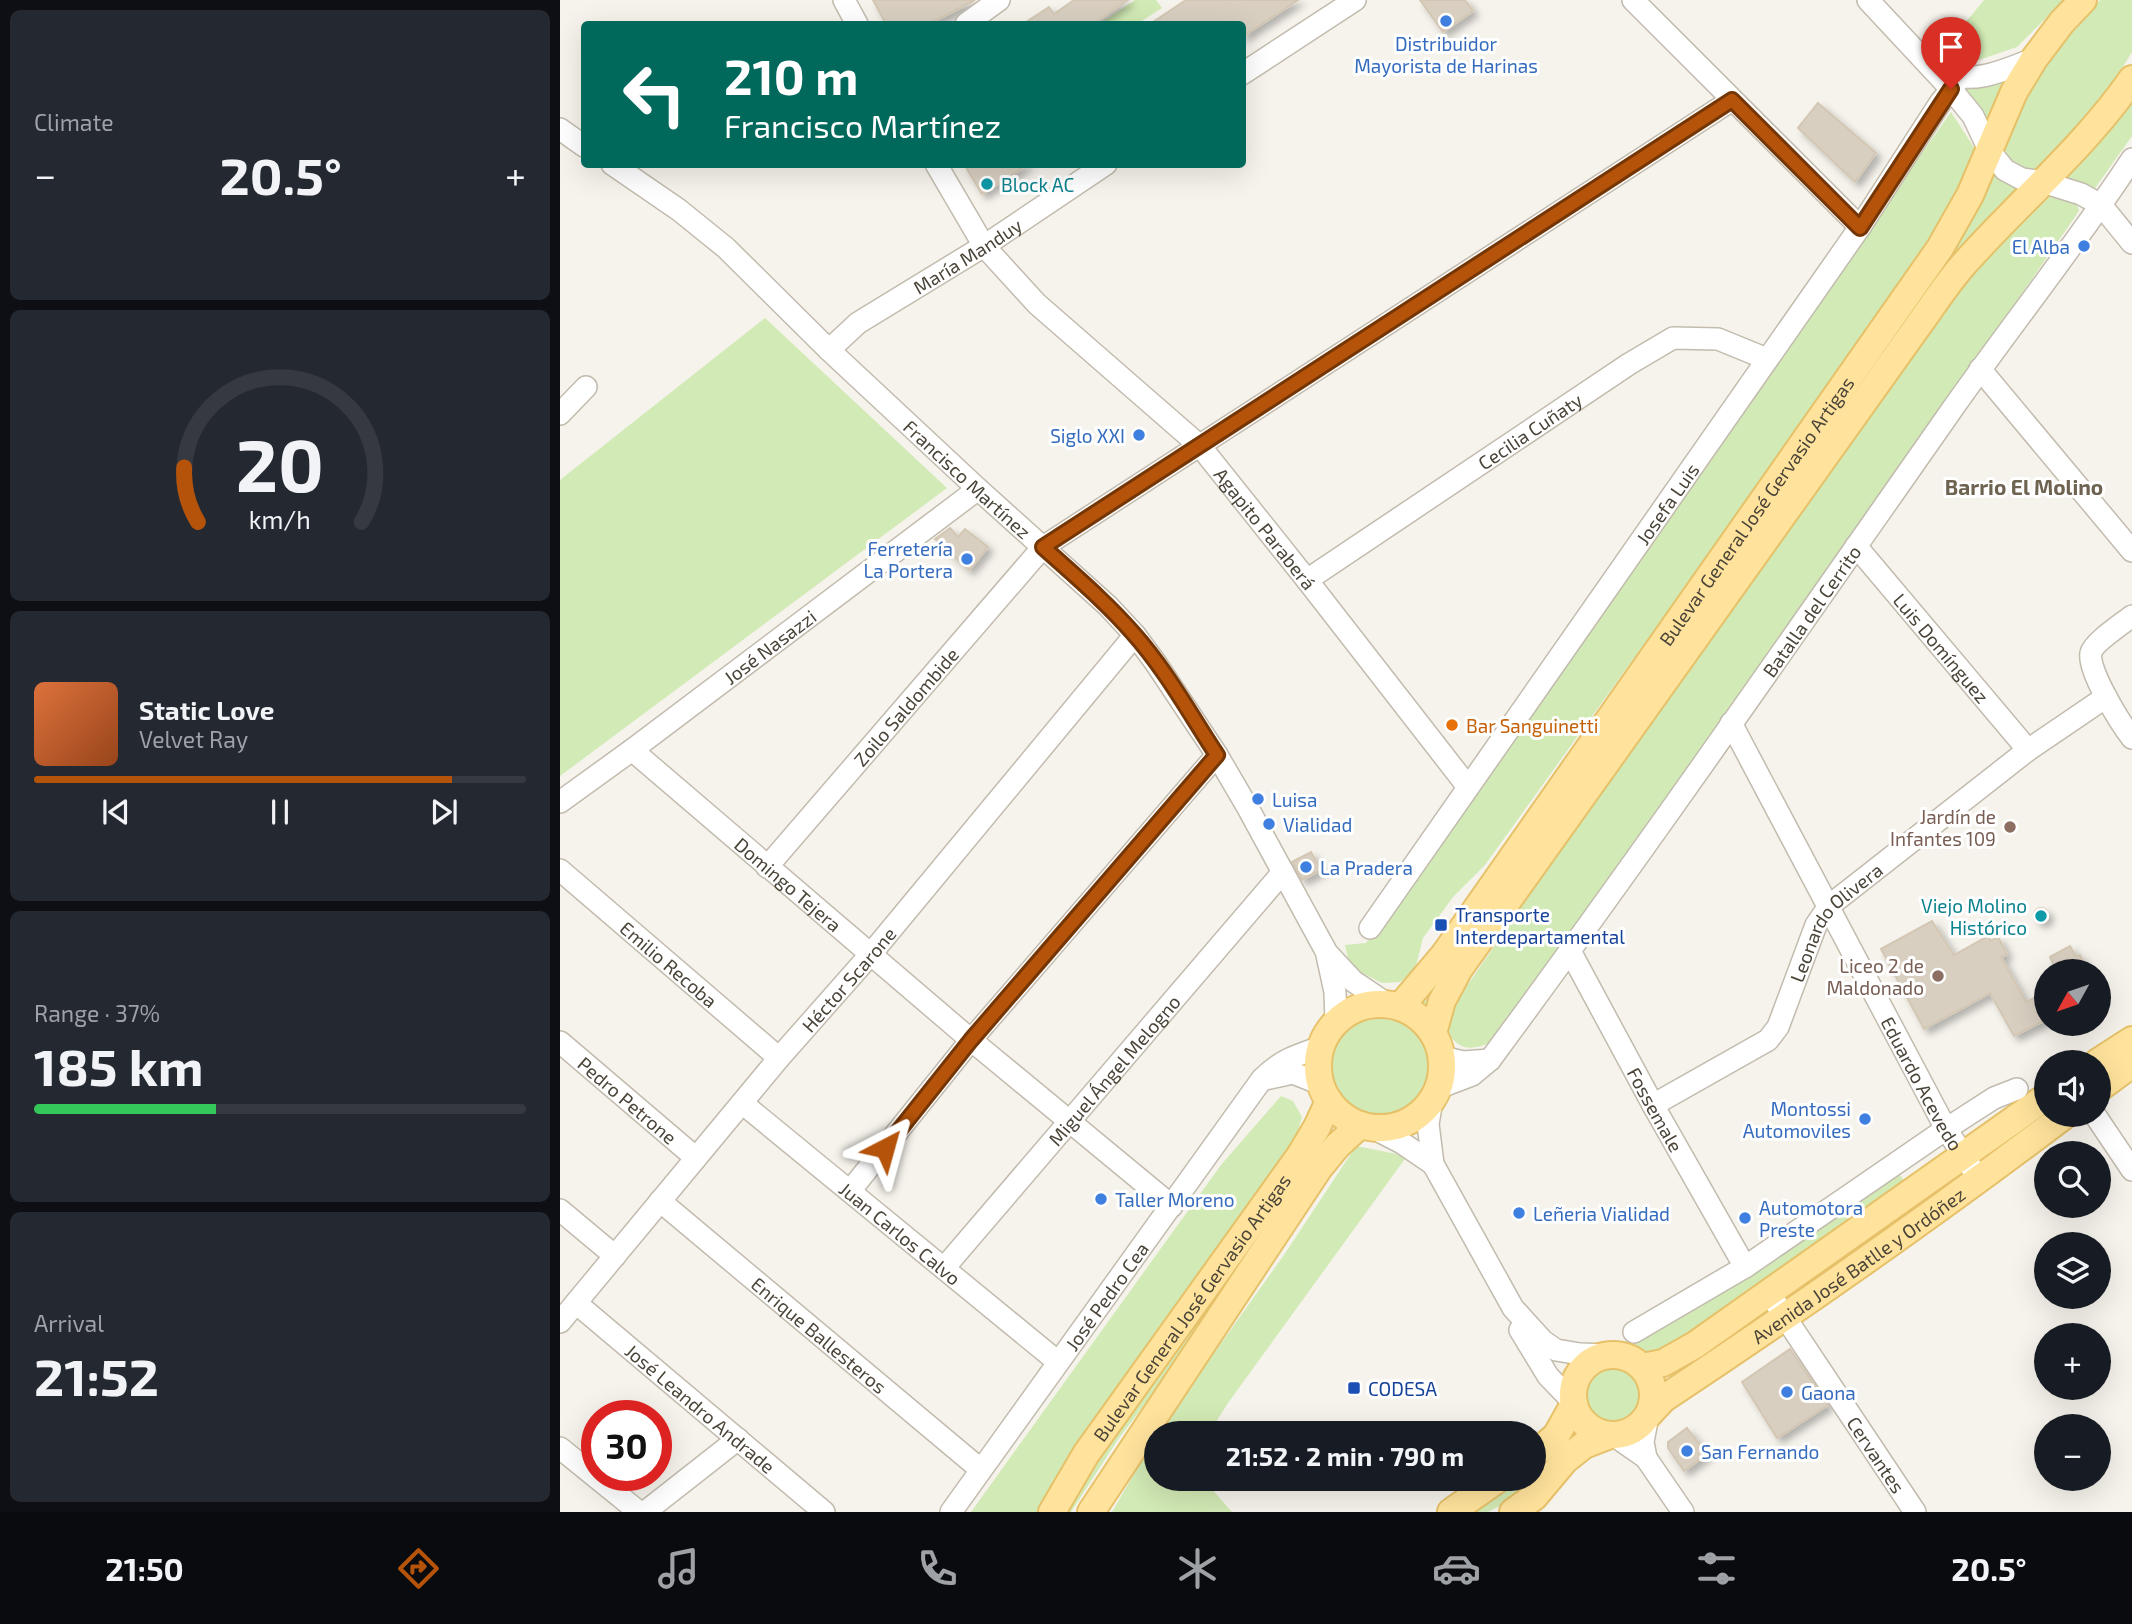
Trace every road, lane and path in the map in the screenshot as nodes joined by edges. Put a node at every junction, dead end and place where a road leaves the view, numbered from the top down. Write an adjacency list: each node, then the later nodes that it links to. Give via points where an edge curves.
1 (844, 0): 7 (street)
2 (999, 0): 8 (street)
3 (1355, 0): 10 (street)
4 (1633, 0): 13 (street)
5 (1868, 0): 12 (street, via 1931,65)
6 (2084, 0): 9 (main road, Bulevar General José Gervasio Artigas)
7 (855, 21)
8 (970, 21)
9 (2034, 59): 12 (street); 16 (main road, Bulevar General José Gervasio Artigas)
10 (1246, 71)
11 (2132, 79): 21 (main road, Bulevar General José Gervasio Artigas)
12 (1956, 83): 16 (street); 23 (street, Josefa Luis)
13 (1732, 100): 23 (street); 31 (street, Zoilo Saldombide)
14 (560, 129): 15 (street)
15 (581, 144)
16 (1989, 150): 21 (street, via 2012,175); 55 (main road, Bulevar General José Gervasio Artigas, via 1940,248 1880,336 1444,955)
17 (2132, 159): 22 (street, Batalla del Cerrito)
18 (618, 168): 26 (street, Francisco Martínez, via 726,248)
19 (938, 168): 25 (street, Agapito Paraberá)
20 (1100, 168): 25 (street, María Manduy)
21 (2043, 182): 22 (street); 60 (main road, Bulevar General José Gervasio Artigas, via 1962,266 1459,969 1442,1001)
22 (2101, 205): 24 (street); 28 (street, Batalla del Cerrito)
23 (1860, 228): 27 (street, Josefa Luis)
24 (2132, 243)
25 (984, 246): 26 (street, María Manduy, via 858,323); 31 (street, Agapito Paraberá, via 1037,304)
26 (829, 350): 32 (street, Francisco Martínez)
27 (1767, 359): 36 (street, Cecilia Cuñaty, via 1718,339 1673,338); 45 (street, Josefa Luis)
28 (1980, 369): 33 (street, Batalla del Cerrito); 35 (street)
29 (586, 387): 30 (street)
30 (560, 414)
31 (1199, 446): 34 (street, Zoilo Saldombide); 36 (street, Agapito Paraberá)
32 (978, 489): 34 (street, Francisco Martínez); 42 (street, José Nasazzi)
33 (1856, 546): 40 (street, Batalla del Cerrito); 43 (street, Luis Domínguez)
34 (1043, 547): 38 (street, Francisco Martínez); 47 (street, Zoilo Saldombide)
35 (2132, 551)
36 (1307, 580): 45 (street, Agapito Paraberá)
37 (2132, 616): 39 (street, via 2090,653)
38 (1135, 635): 44 (street, Francisco Martínez); 54 (street, Héctor Scarone)
39 (2106, 697): 41 (street); 43 (street, Leonardo Olivera)
40 (1731, 723): 50 (street, Eduardo Acevedo); 52 (street, Batalla del Cerrito)
41 (2129, 729)
42 (632, 750): 46 (street, José Nasazzi); 47 (street, Domingo Tejera)
43 (2028, 750): 50 (street, Leonardo Olivera)
44 (1217, 755): 49 (street, Francisco Martínez); 57 (street)
45 (1468, 787): 51 (street, Josefa Luis)
46 (560, 802)
47 (767, 867): 54 (street, Domingo Tejera)
48 (560, 870): 63 (street, Emilio Recoba)
49 (1283, 872): 53 (street, Francisco Martínez); 74 (street, Miguel Ángel Melogno)
50 (1829, 906): 72 (street, Leonardo Olivera, via 1816,925 1778,1027 1768,1040); 78 (street, Eduardo Acevedo)
51 (1370, 928)
52 (1570, 951): 64 (street, Batalla del Cerrito); 72 (street, Fossemale)
53 (1327, 953): 55 (street, Francisco Martínez, via 1353,981); 56 (street, Francisco Martínez)
54 (870, 955): 57 (street, Domingo Tejera); 63 (street, Héctor Scarone)
55 (1393, 1006): 56 (main road, via 1359,1007); 60 (main road, via 1419,1017)
56 (1336, 1022): 61 (main road)
57 (971, 1040): 74 (street, Domingo Tejera); 84 (street)
58 (2132, 1040): 62 (main road)
59 (560, 1042): 80 (street, Pedro Petrone)
60 (1437, 1045): 64 (street, via 1462,1062); 70 (main road, via 1442,1073)
61 (1321, 1047): 66 (street, José Pedro Cea, via 1289,1058); 69 (main road, via 1318,1065)
62 (2111, 1054)
63 (779, 1058): 71 (street, Héctor Scarone)
64 (1490, 1060): 70 (street)
65 (2132, 1064): 67 (main road)
66 (1262, 1079): 69 (street, via 1293,1073); 86 (street, José Pedro Cea)
67 (2111, 1079)
68 (2017, 1089): 78 (street)
69 (1325, 1092): 75 (main road, via 1348,1119); 113 (main road, Bulevar General José Gervasio Artigas, via 1317,1127 1301,1154 1086,1454)
70 (1435, 1094): 75 (main road, via 1424,1111 1401,1125); 81 (street, via 1428,1124)
71 (742, 1102): 80 (street, Héctor Scarone); 84 (street, Juan Carlos Calvo)
72 (1654, 1105): 89 (street, Fossemale)
73 (2034, 1105): 79 (main road, Avenida José Batlle y Ordóñez)
74 (1069, 1120): 86 (street, Domingo Tejera); 90 (street, Miguel Ángel Melogno)
75 (1367, 1126): 81 (street); 114 (main road, Bulevar General José Gervasio Artigas, via 1338,1146 1319,1168)
76 (2049, 1127): 83 (main road, Avenida José Batlle y Ordóñez)
77 (2103, 1127): 82 (street)
78 (1946, 1129): 79 (street, Eduardo Acevedo); 89 (street)
79 (1962, 1155): 83 (street, Eduardo Acevedo); 91 (main road, Avenida José Batlle y Ordóñez)
80 (696, 1158): 85 (street, Héctor Scarone)
81 (1433, 1164): 93 (street)
82 (2132, 1170)
83 (1979, 1179): 94 (main road, Avenida José Batlle y Ordóñez)
84 (850, 1191): 90 (street, Juan Carlos Calvo)
85 (660, 1202): 88 (street, Héctor Scarone); 107 (street, Enrique Ballesteros)
86 (1172, 1206): 98 (street, José Pedro Cea)
87 (560, 1210): 88 (street)
88 (615, 1255): 92 (street, Héctor Scarone)
89 (1745, 1266): 96 (street)
90 (944, 1268): 98 (street, Juan Carlos Calvo)
91 (1769, 1293): 94 (street, Cervantes); 99 (main road, Avenida José Batlle y Ordóñez, via 1678,1356)
92 (576, 1303): 95 (street, Héctor Scarone); 103 (street, José Leandro Andrade)
93 (1513, 1308): 97 (street, via 1556,1350); 100 (street, via 1517,1325 1542,1367)
94 (1786, 1318): 101 (main road, Avenida José Batlle y Ordóñez, via 1663,1399); 118 (street, Cervantes)
95 (560, 1322)
96 (1634, 1332)
97 (1608, 1355): 99 (main road, via 1632,1359); 100 (main road, via 1595,1359 1577,1378)
98 (1058, 1362): 107 (street, José Pedro Cea)
99 (1642, 1367): 101 (main road, via 1653,1389)
100 (1574, 1403): 102 (main road, via 1587,1425); 104 (main road, via 1556,1436)
101 (1649, 1414): 102 (main road, via 1634,1430); 106 (street, via 1643,1442)
102 (1612, 1435): 106 (street); 116 (main road, via 1565,1460 1534,1497)
103 (738, 1439): 110 (street); 111 (street, José Leandro Andrade)
104 (1546, 1445)
105 (560, 1448): 109 (street)
106 (1646, 1458): 117 (street)
107 (980, 1469): 112 (street, José Pedro Cea)
108 (1481, 1491): 115 (main road)
109 (639, 1512)
110 (645, 1512)
111 (824, 1512)
112 (951, 1512)
113 (1052, 1512)
114 (1091, 1512)
115 (1451, 1512)
116 (1513, 1512)
117 (1683, 1512)
118 (1915, 1512)

